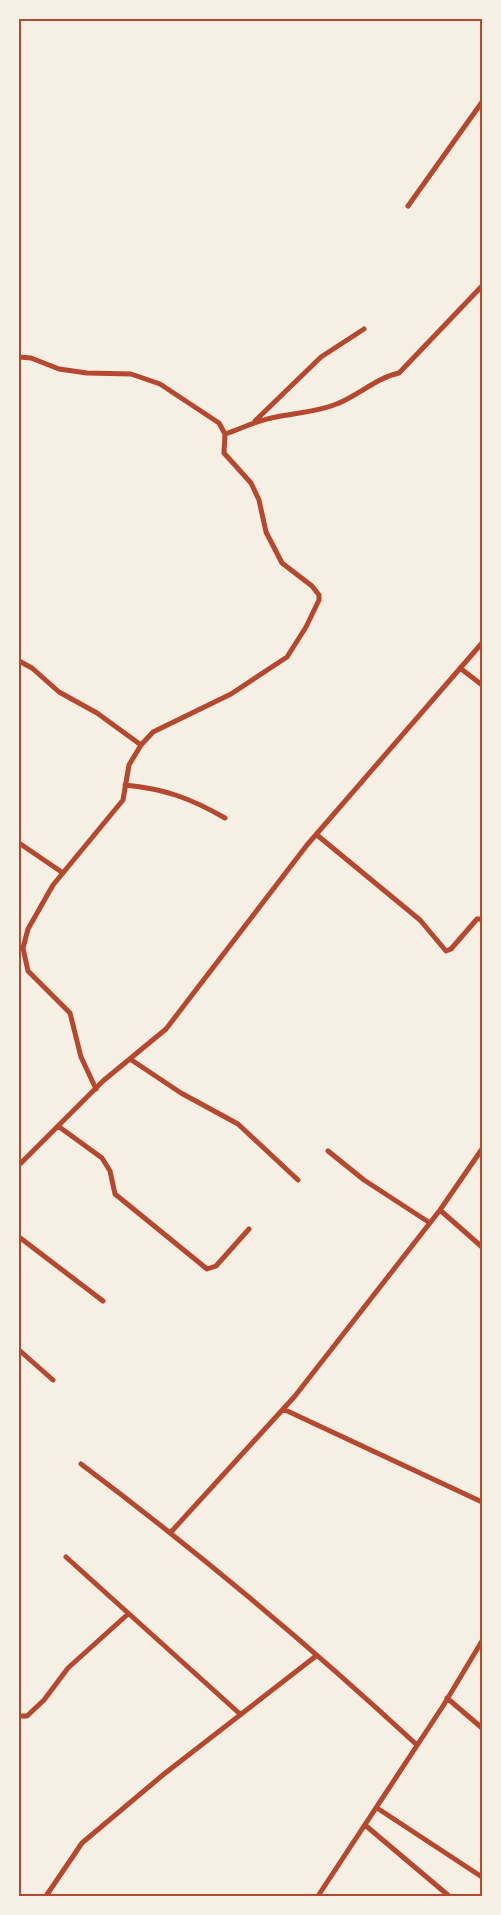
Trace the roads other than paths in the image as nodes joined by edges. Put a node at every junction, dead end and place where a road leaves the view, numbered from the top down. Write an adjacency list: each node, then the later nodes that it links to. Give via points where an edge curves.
1 (482, 102): 2 (street)
2 (408, 206)
3 (482, 286): 6 (street, via 399,373 388,375 335,405)
4 (364, 329): 6 (street, via 321,357)
5 (19, 357): 7 (street, via 60,369 131,374 160,384 219,424)
6 (255, 422): 7 (street)
7 (225, 434): 12 (street, via 224,453 251,482 273,547 282,563 316,590 319,600 306,628 287,656 222,699 153,732)
8 (482, 643): 10 (street)
9 (19, 661): 12 (street, via 59,692 97,713)
10 (460, 668): 11 (street); 15 (street)
11 (482, 685)
12 (141, 745): 13 (street, via 129,765)
13 (125, 785): 14 (street, via 166,791); 17 (street, via 123,800)
14 (225, 818)
15 (317, 834): 18 (street, via 420,920 446,951 476,919); 19 (street, via 166,1029)
16 (19, 842): 17 (street)
17 (63, 873): 20 (street, via 28,929 23,948 24,960 28,971 70,1013 81,1057)
18 (482, 919)
19 (130, 1059): 20 (street); 25 (street, via 181,1093 238,1124)
20 (96, 1089): 21 (street)
21 (58, 1126): 24 (street); 28 (street, via 102,1158 110,1171 115,1194 126,1205 207,1269 216,1266)
22 (482, 1149): 26 (street)
23 (328, 1151): 27 (street, via 364,1180)
24 (19, 1165)
25 (298, 1180)
26 (440, 1210): 27 (street); 30 (street)
27 (430, 1223): 34 (street)
28 (249, 1229)
29 (19, 1237): 31 (street)
30 (482, 1248)
31 (104, 1302)
32 (19, 1350): 33 (street)
33 (53, 1380)
34 (283, 1409): 36 (street); 37 (street)
35 (81, 1464): 37 (street)
36 (482, 1502)
37 (171, 1532): 41 (street)
38 (66, 1557): 39 (street)
39 (128, 1614): 43 (street); 44 (street, via 68,1668 44,1700 27,1716)
40 (482, 1640): 42 (street)
41 (316, 1656): 43 (street); 46 (street)
42 (447, 1698): 45 (street); 46 (street)
43 (240, 1714): 51 (street, via 82,1843)
44 (19, 1716)
45 (482, 1728)
46 (417, 1744): 47 (street)
47 (377, 1808): 48 (street); 49 (street)
48 (365, 1826): 50 (street); 52 (street)
49 (482, 1877)
50 (321, 1895)
51 (46, 1896)
52 (449, 1896)

